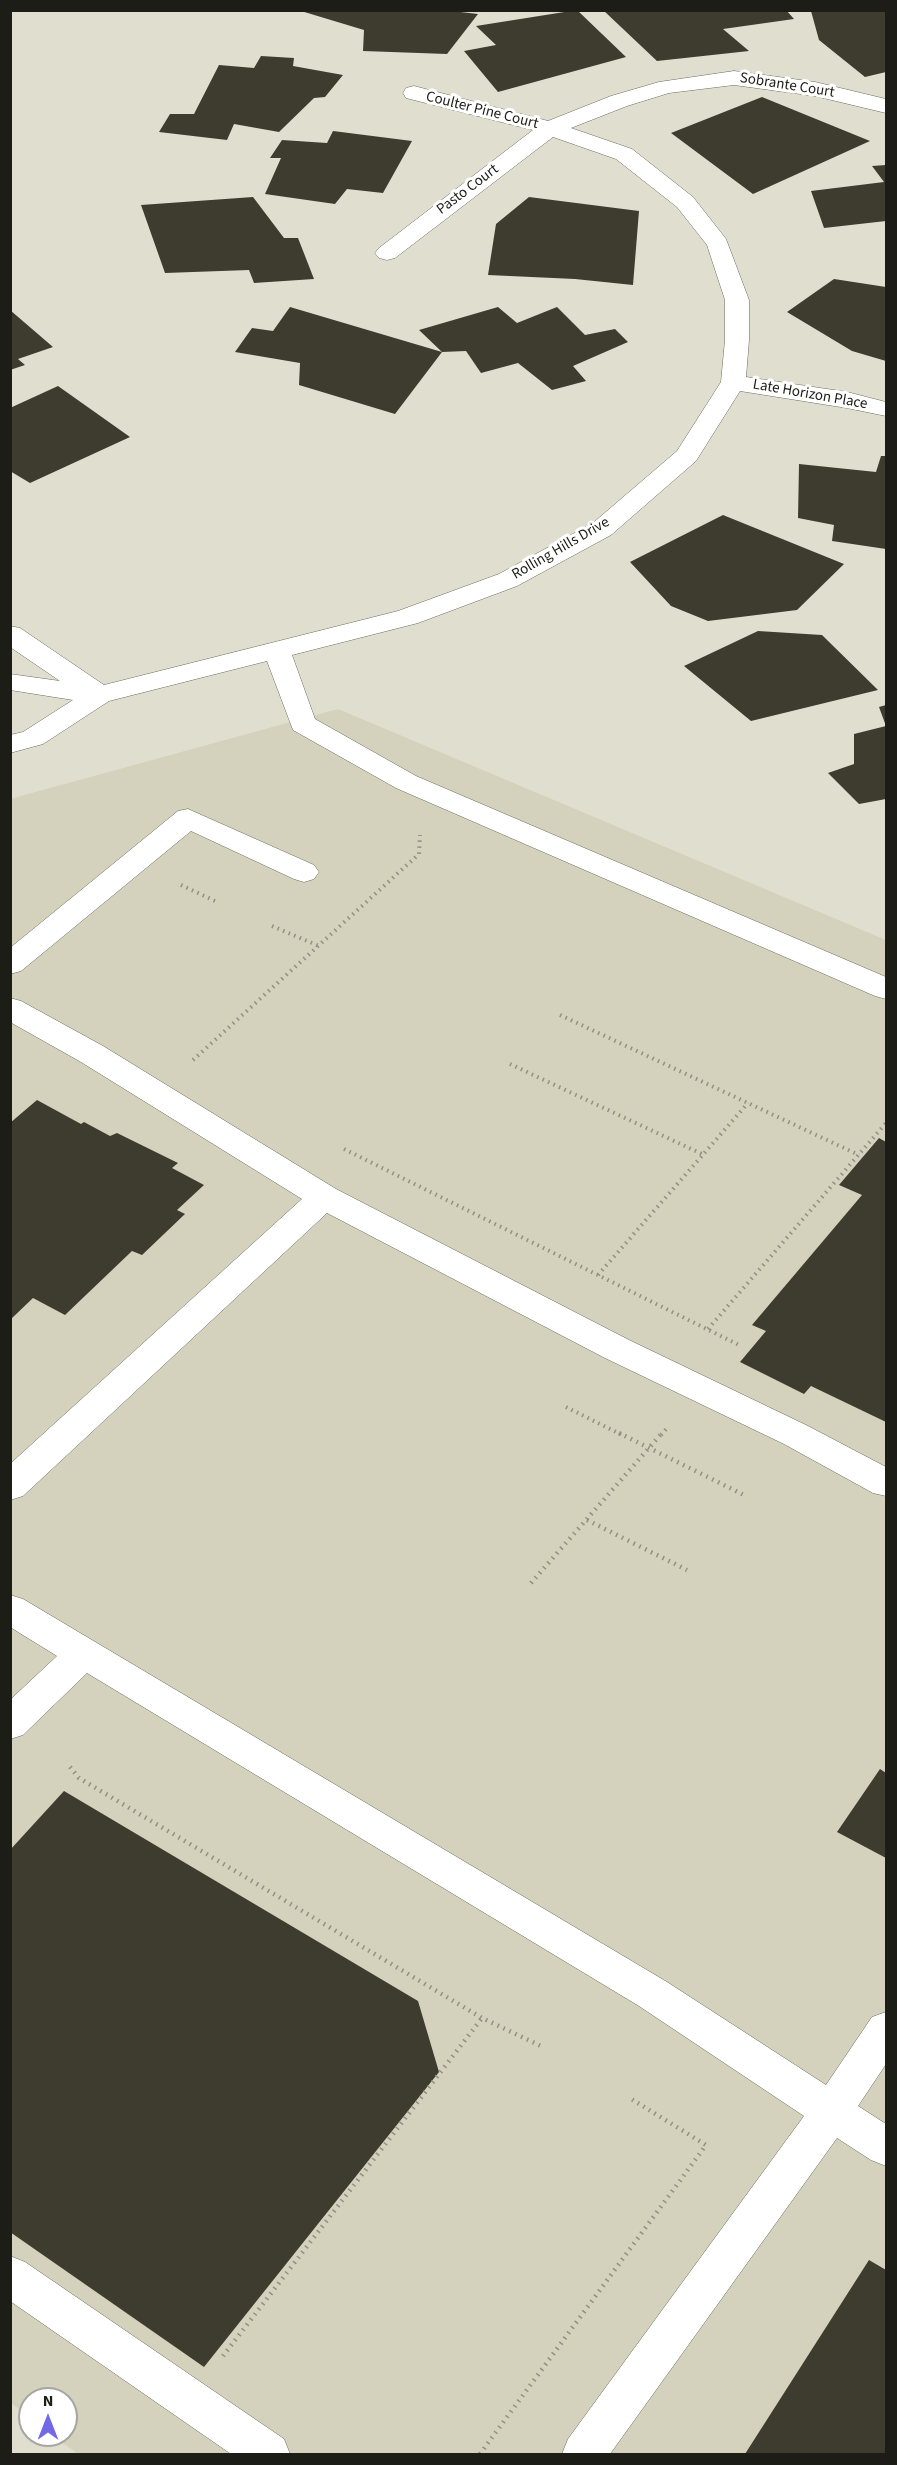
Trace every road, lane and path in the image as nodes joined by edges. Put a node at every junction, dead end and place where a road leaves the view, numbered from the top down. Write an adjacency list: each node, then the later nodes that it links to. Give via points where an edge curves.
1 (414, 93): 3 (street, Coulter Pine Court)
2 (886, 106): 3 (street, Sobrante Court, via 815,88 734,78 667,87)
3 (550, 128): 4 (street, Pasto Court); 5 (street, Rolling Hills Drive, via 624,154 685,202 718,244 737,300)
4 (387, 253)
5 (733, 382): 6 (street, Late Horizon Place); 8 (street, Rolling Hills Drive, via 687,456 602,529 508,580 408,617)
6 (886, 409)
7 (10, 634): 10 (street)
8 (278, 650): 10 (street, Rolling Hills Drive); 17 (street, via 303,724 406,782)
9 (10, 682): 10 (street, Rolling Hills Drive)
10 (99, 695): 11 (street, Rolling Hills Drive, via 33,738)
11 (10, 744)
12 (420, 831): 15 (path, via 419,854)
13 (304, 872): 16 (street, via 188,818)
14 (272, 926): 15 (path)
15 (319, 946): 20 (path)
16 (10, 964)
17 (886, 988)
18 (10, 1008): 27 (street)
19 (560, 1015): 22 (path)
20 (191, 1062)
21 (510, 1064): 25 (path)
22 (748, 1103): 25 (path); 26 (path)
23 (886, 1123): 26 (path)
24 (335, 1145): 28 (path)
25 (704, 1155): 28 (path)
26 (859, 1155): 29 (path)
27 (324, 1197): 34 (street); 35 (street)
28 (598, 1275): 29 (path)
29 (708, 1329): 30 (path)
30 (739, 1345)
31 (566, 1407): 33 (path)
32 (669, 1426): 33 (path)
33 (649, 1449): 36 (path); 37 (path)
34 (886, 1483)
35 (10, 1486)
36 (746, 1497)
37 (588, 1520): 38 (path); 39 (path)
38 (687, 1570)
39 (531, 1583)
40 (10, 1609): 41 (street)
41 (83, 1654): 42 (street); 48 (street, via 653,1994)
42 (10, 1724)
43 (70, 1767): 44 (path, via 79,1778)
44 (482, 2018): 46 (path); 51 (path)
45 (886, 2030): 48 (street)
46 (543, 2047)
47 (628, 2097): 53 (path, via 706,2145)
48 (831, 2112): 49 (street); 54 (street)
49 (886, 2147)
50 (10, 2276): 52 (street)
51 (218, 2363)
52 (268, 2454)
53 (480, 2454)
54 (584, 2454)

